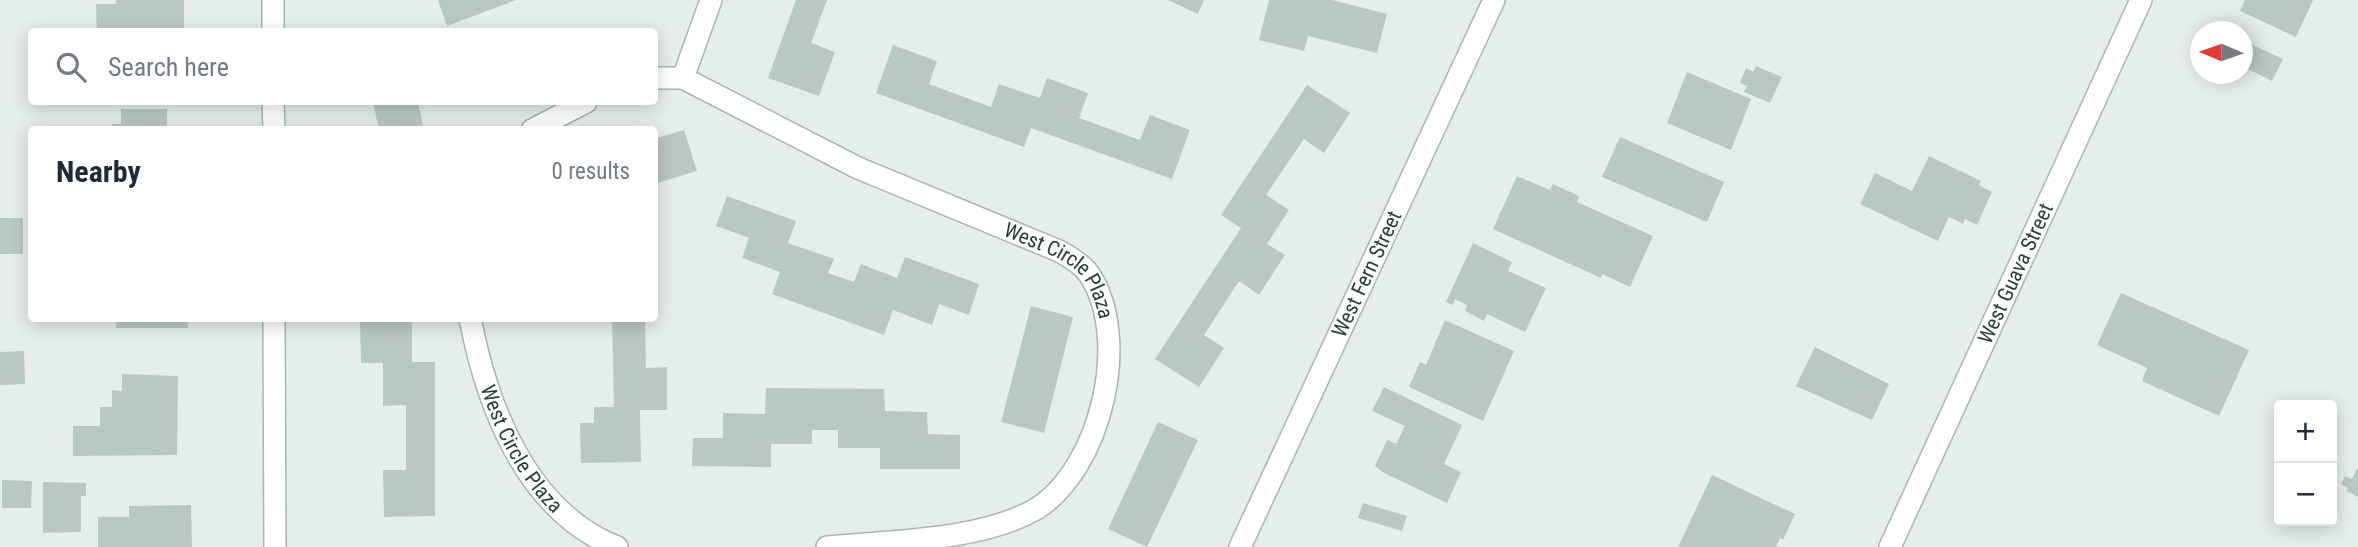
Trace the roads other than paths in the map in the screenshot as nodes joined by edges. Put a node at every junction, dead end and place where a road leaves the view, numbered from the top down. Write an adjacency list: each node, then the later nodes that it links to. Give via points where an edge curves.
1 (273, 0): 5 (street)
2 (711, 0): 7 (street)
3 (1494, 0): 17 (street, West Fern Street)
4 (2141, 0): 18 (street, West Guava Street)
5 (273, 28)
6 (658, 78): 7 (street, West Circle Plaza)
7 (683, 78): 16 (street, West Circle Plaza, via 858,168 1059,251 1088,273 1107,319 1107,388 1081,458 1053,496 1025,514 971,531)
8 (274, 105): 10 (street)
9 (580, 105): 11 (street)
10 (274, 126)
11 (541, 126)
12 (274, 322): 14 (street)
13 (471, 322): 15 (street, West Circle Plaza, via 484,374 516,453 544,494 573,523)
14 (275, 547)
15 (617, 547)
16 (827, 547)
17 (1240, 547)
18 (1889, 547)

